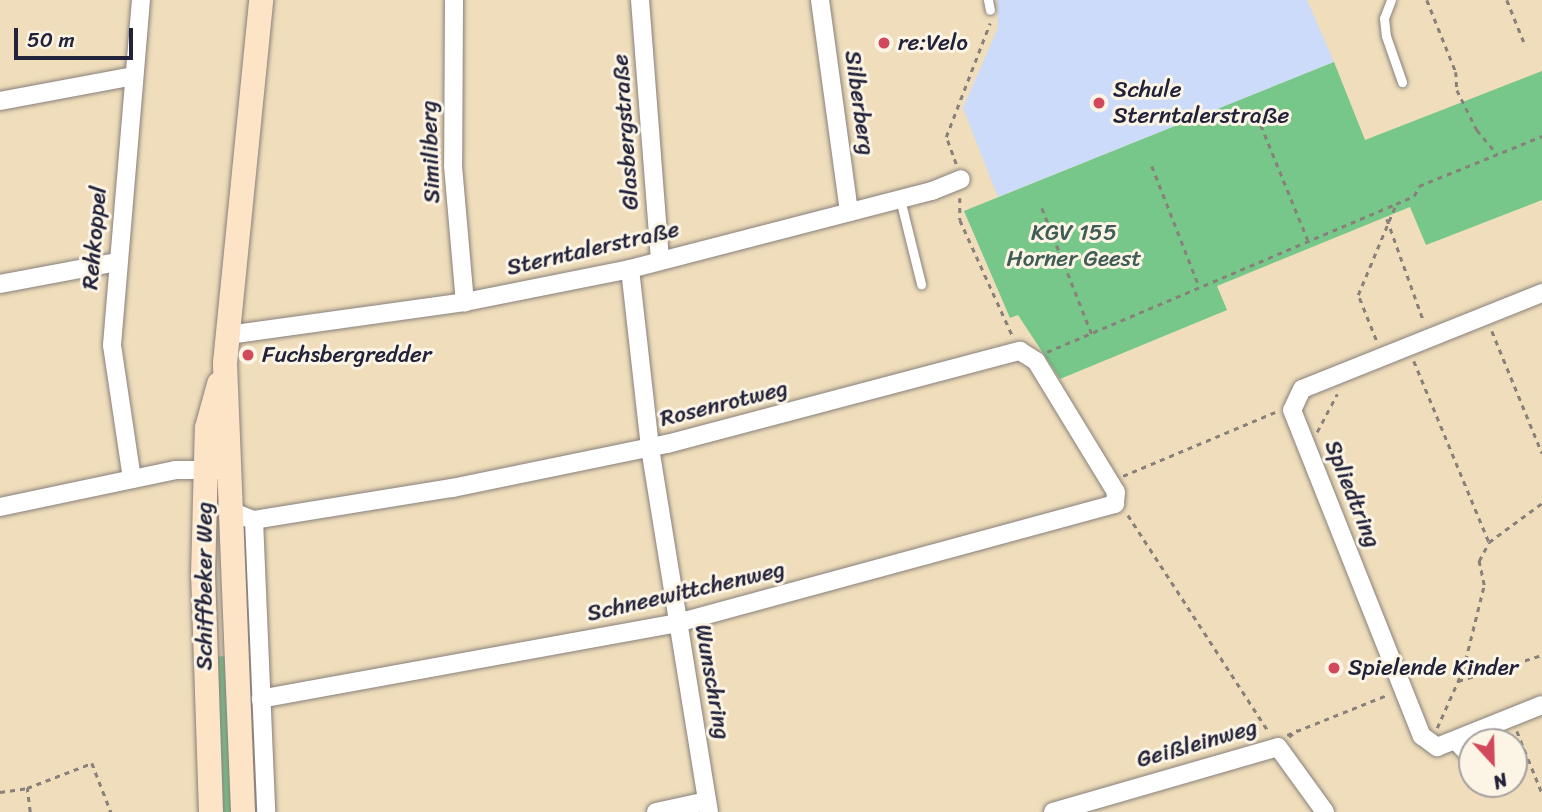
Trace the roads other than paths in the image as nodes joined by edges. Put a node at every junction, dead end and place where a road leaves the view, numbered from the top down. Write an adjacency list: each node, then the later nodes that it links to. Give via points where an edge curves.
1 (141, 0): 7 (street, Rehkoppel)
2 (261, 0): 20 (main road, Schiffbeker Weg)
3 (454, 0): 19 (street, Similiberg, via 453,166)
4 (640, 0): 13 (street, Glasbergstraße)
5 (820, 0): 12 (street, Silberberg)
6 (1391, 0): 8 (lane, via 1384,18 1386,36)
7 (134, 76): 9 (street); 14 (street, Rehkoppel)
8 (1402, 82)
9 (0, 101)
10 (961, 178): 11 (street, Sterntalerstraße)
11 (900, 199): 12 (street, Sterntalerstraße); 17 (lane)
12 (849, 212): 13 (street, Sterntalerstraße)
13 (660, 260): 15 (street, Sterntalerstraße)
14 (117, 262): 16 (street); 23 (street, Rehkoppel, via 112,345)
15 (630, 269): 19 (street, Sterntalerstraße); 21 (street, Wunschring)
16 (0, 284)
17 (921, 284)
18 (1542, 293): 31 (street, Spliedtring, via 1302,389 1292,410 1422,736 1437,747)
19 (465, 302): 20 (street, Sterntalerstraße)
20 (228, 335): 22 (main road, Schiffbeker Weg, via 207,428)
21 (650, 448): 24 (street, Rosenrotweg, via 1020,352 1035,361 1110,481 1116,492); 27 (street, Rosenrotweg, via 452,488); 28 (street, Wunschring)
22 (217, 470): 23 (street); 26 (main road, Schiffbeker Weg); 34 (main road, Schiffbeker Weg, via 203,589)
23 (132, 479): 25 (street)
24 (1115, 504): 28 (street, Schneewittchenweg)
25 (0, 507)
26 (230, 511): 27 (street, Schiffbeker Weg); 35 (main road, Schiffbeker Weg)
27 (254, 520): 29 (street)
28 (678, 623): 29 (street, Schneewittchenweg); 33 (street, Wunschring)
29 (261, 699): 36 (street)
30 (1542, 705): 31 (street)
31 (1450, 741): 32 (lane)
32 (1458, 749)
33 (708, 806): 37 (street)
34 (211, 812)
35 (243, 812)
36 (266, 812)
37 (656, 812)
38 (1053, 812): 39 (street, Geißleinweg, via 1278,747)
39 (1325, 812)

